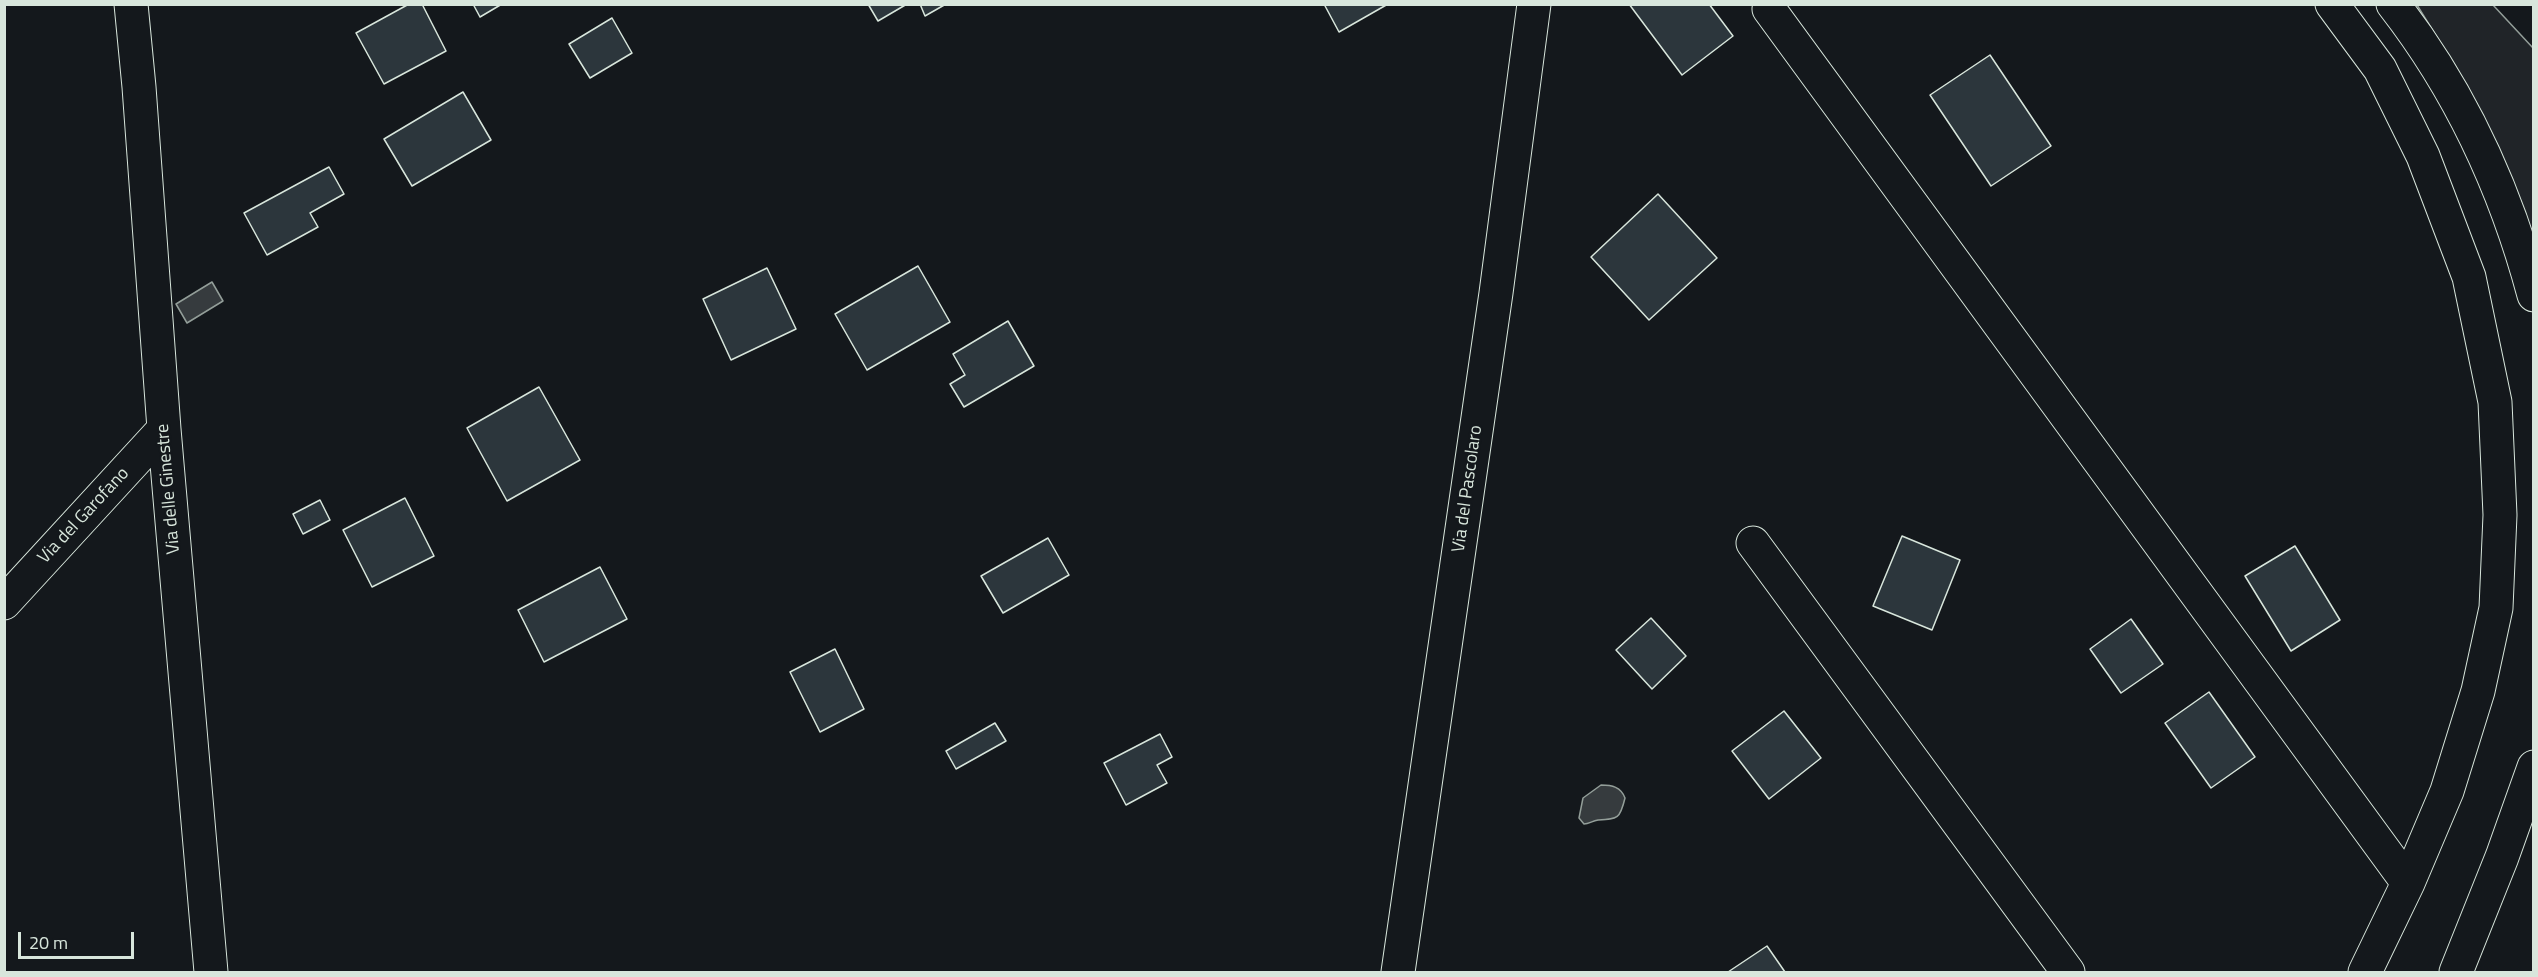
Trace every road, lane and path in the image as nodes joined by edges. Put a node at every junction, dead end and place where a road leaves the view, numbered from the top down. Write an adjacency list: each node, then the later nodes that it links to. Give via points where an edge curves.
1 (131, 4): 7 (street, Via delle Ginestre)
2 (1534, 4): 14 (street, Via del Pascolaro)
3 (2332, 4): 12 (street, via 2380,69 2422,156 2469,277 2495,402 2500,515 2496,608 2478,691 2447,790)
4 (2393, 4): 6 (street, via 2445,81 2486,158)
5 (1769, 9): 12 (street)
6 (2534, 295)
7 (164, 429): 9 (street, Via del Garofano); 13 (street, Via delle Ginestre)
8 (1753, 543): 15 (street)
9 (4, 603)
10 (2534, 767): 17 (street)
11 (2534, 831): 17 (street)
12 (2408, 883): 16 (street)
13 (212, 972)
14 (1398, 972)
15 (2068, 972)
16 (2365, 972)
17 (2456, 972)

